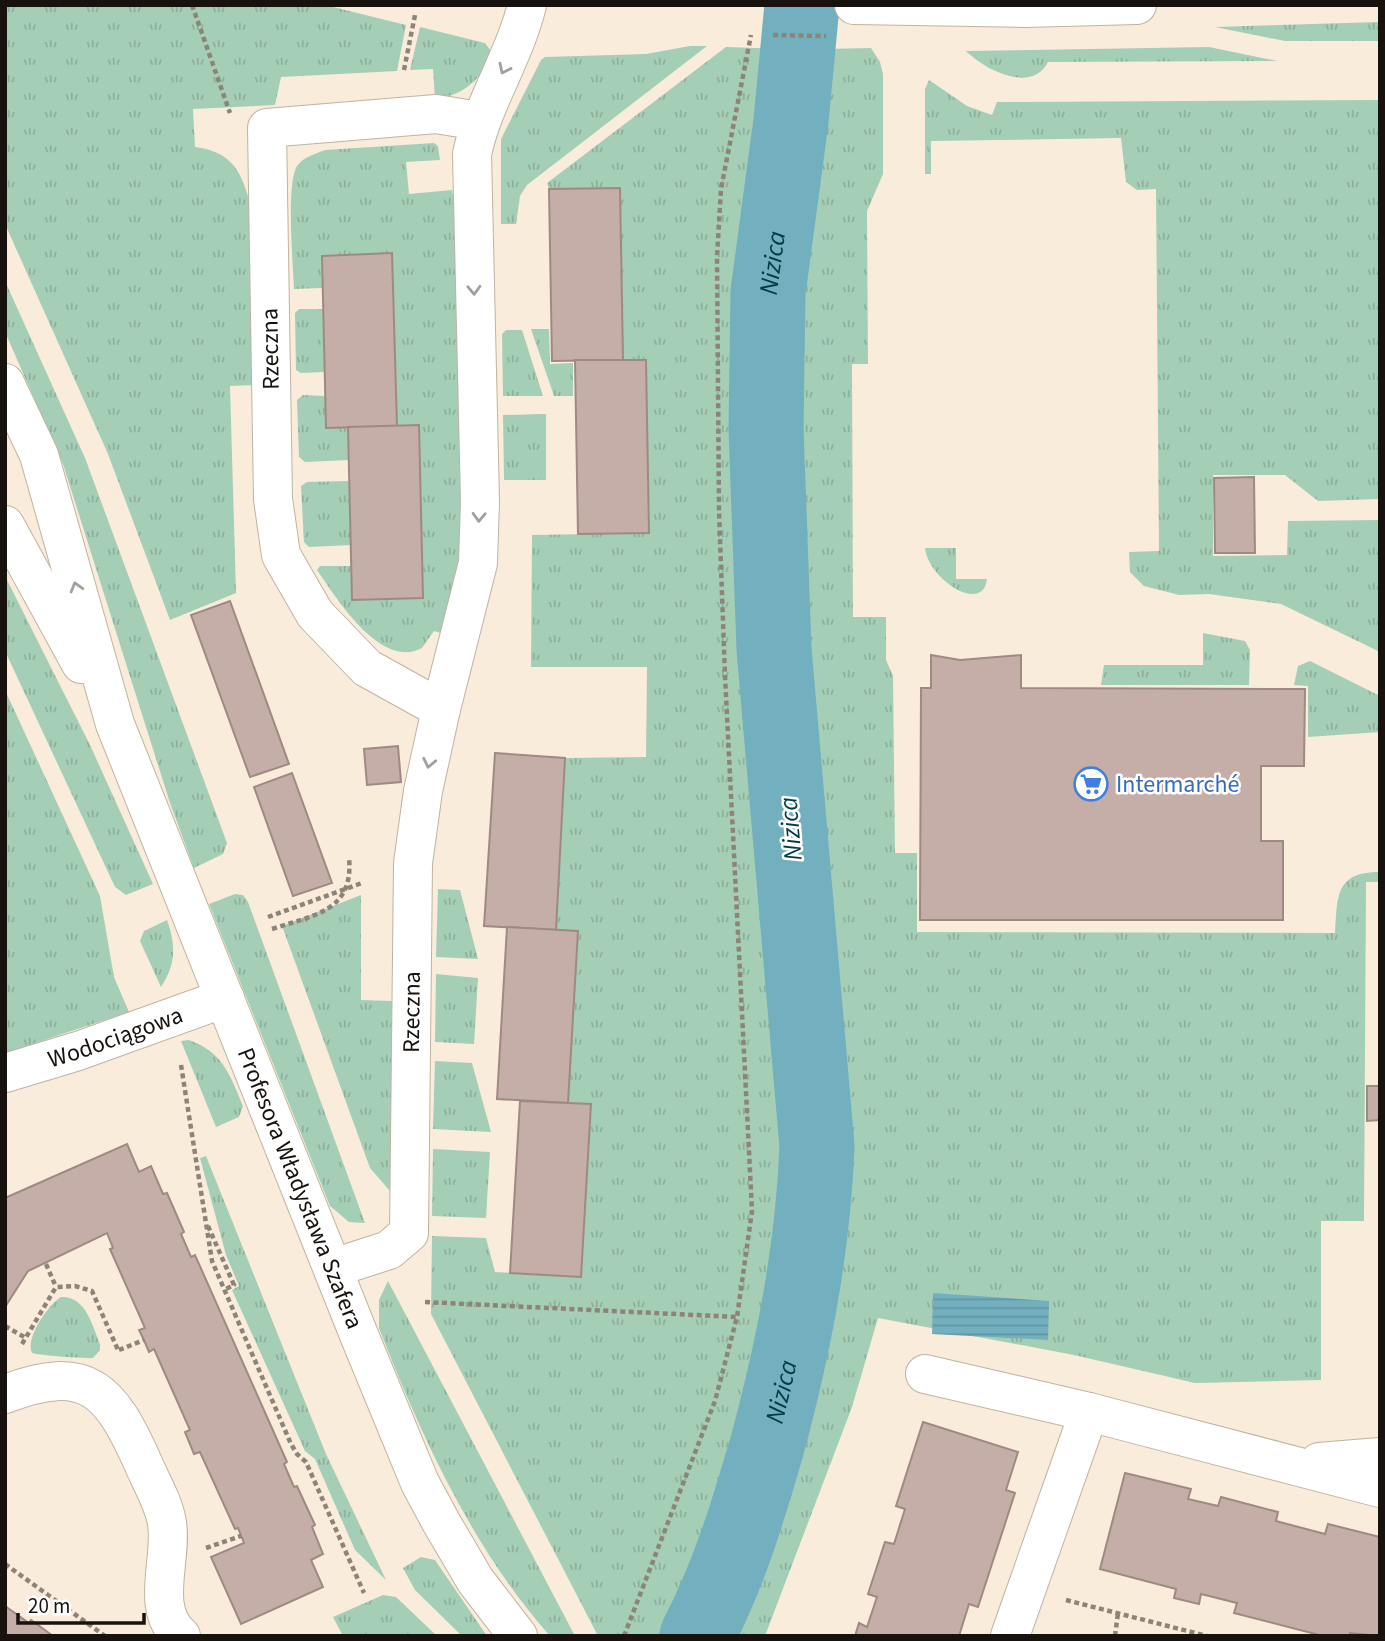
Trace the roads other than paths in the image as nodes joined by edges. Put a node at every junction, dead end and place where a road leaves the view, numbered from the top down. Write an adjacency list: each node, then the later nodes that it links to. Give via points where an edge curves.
1 (527, 5): 4 (street, Rzeczna, one-way to 4, via 518,40)
2 (854, 5): 3 (street)
3 (1137, 5)
4 (479, 121): 7 (street, Rzeczna, one-way to 7, via 471,183 478,563); 7 (street, Rzeczna, via 436,114 267,128 272,499 281,555 315,614 367,668)
5 (5, 383): 8 (street, Profesora Władysława Szafera, one-way to 5, via 39,455)
6 (5, 525): 8 (street, Profesora Władysława Szafera)
7 (440, 709): 11 (street, Rzeczna, one-way to 11, via 413,863 409,1233 388,1250)
8 (114, 724): 9 (street, Profesora Władysława Szafera)
9 (225, 998): 10 (street, Wodociągowa); 11 (street, Profesora Władysława Szafera)
10 (5, 1073)
11 (333, 1268): 19 (street, Profesora Władysława Szafera, via 420,1483 475,1580)
12 (925, 1374): 14 (street)
13 (5, 1394): 18 (street, via 43,1382 66,1381 108,1398 125,1422 162,1505 168,1542 164,1599 167,1619)
14 (1089, 1412): 16 (street); 20 (street)
15 (1380, 1457): 16 (street)
16 (1292, 1464): 17 (street)
17 (1380, 1488)
18 (181, 1636)
19 (518, 1636)
20 (1010, 1636)

